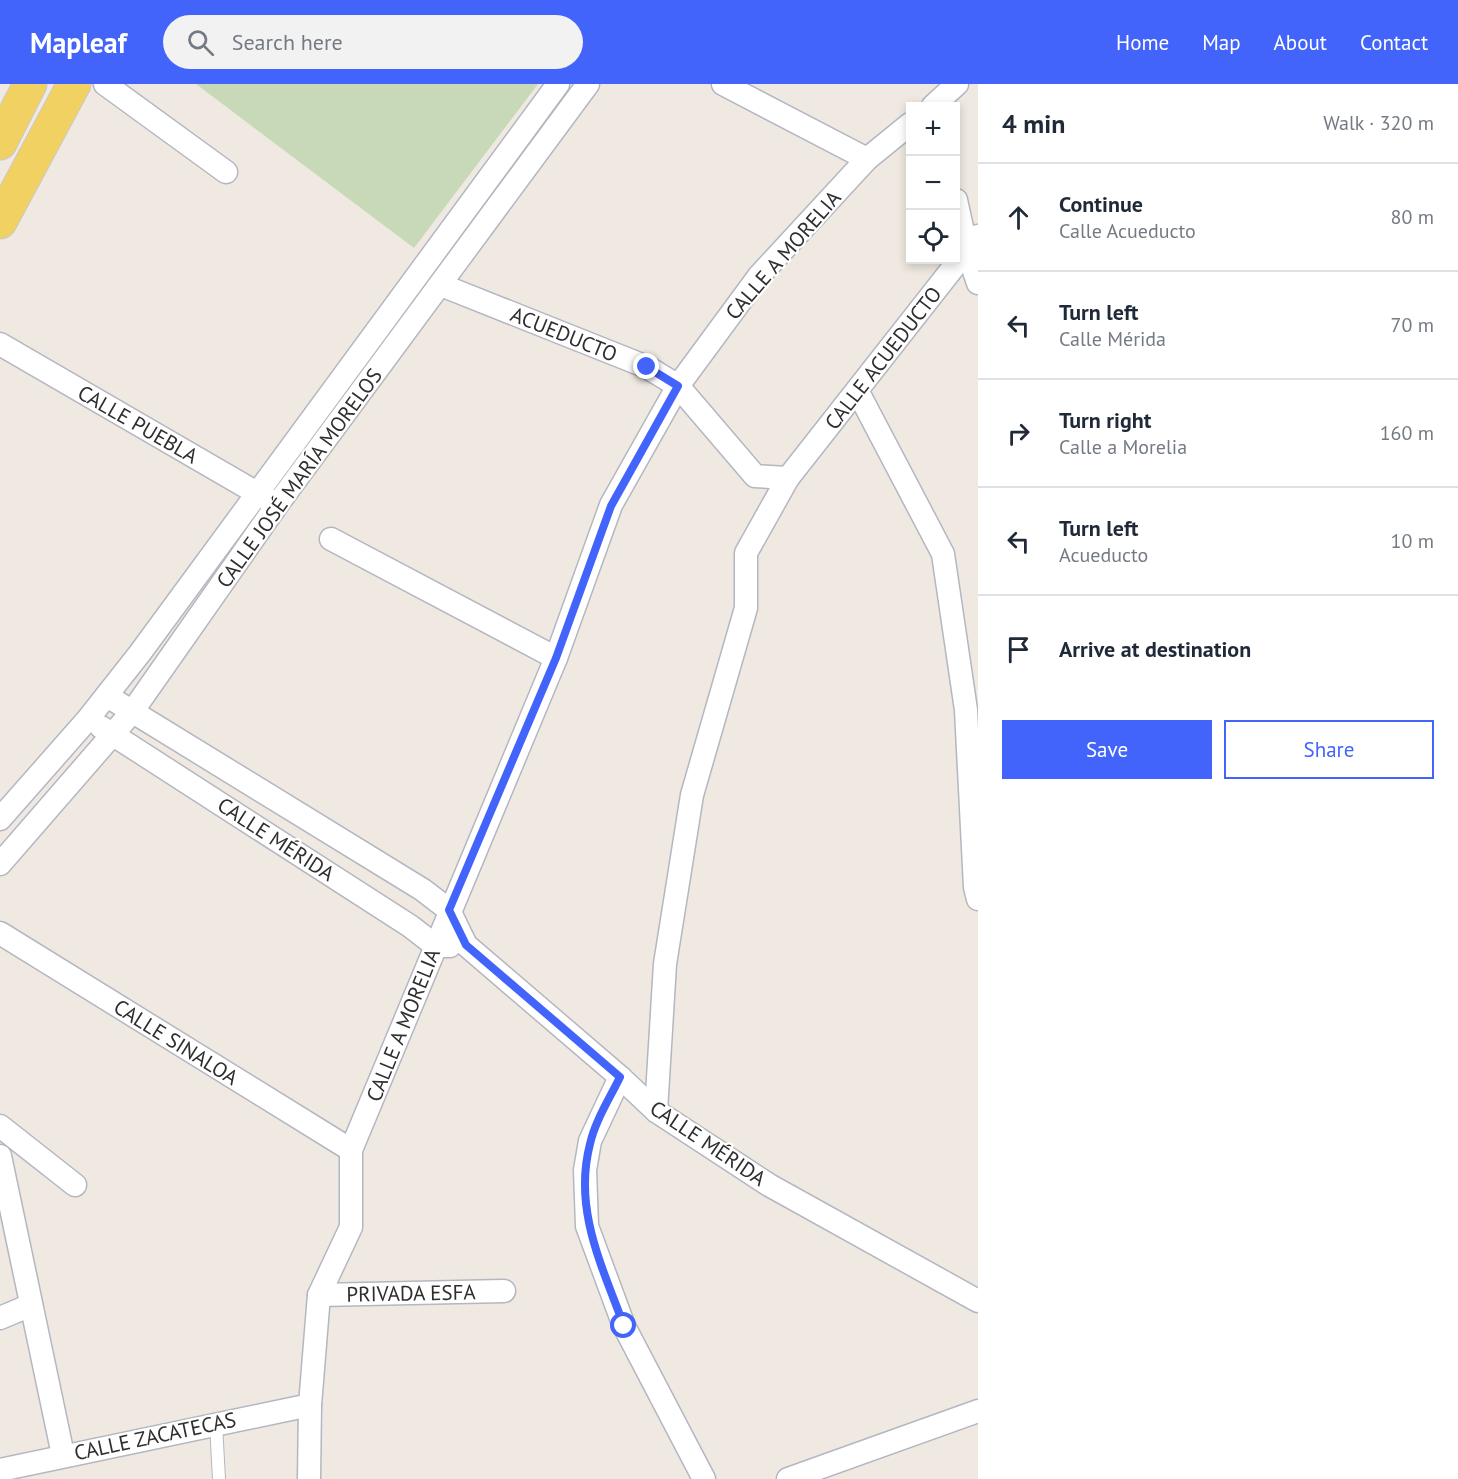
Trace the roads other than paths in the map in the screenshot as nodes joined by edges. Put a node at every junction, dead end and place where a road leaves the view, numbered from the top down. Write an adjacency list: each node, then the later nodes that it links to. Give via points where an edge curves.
1 (30, 84): 10 (main road)
2 (74, 84): 14 (main road)
3 (105, 84): 12 (street)
4 (558, 84): 22 (street, CALLE JOSÉ MARÍA MORELOS)
5 (588, 84): 17 (street, CALLE JOSÉ MARÍA MORELOS)
6 (723, 84): 11 (street)
7 (957, 84): 8 (street)
8 (938, 102)
9 (906, 127): 11 (street, CALLE A MORELIA)
10 (0, 142)
11 (867, 159): 19 (street, CALLE A MORELIA, via 759,276)
12 (226, 172)
13 (960, 210): 15 (street)
14 (0, 222)
15 (972, 243): 16 (street); 20 (street, CALLE ACUEDUCTO)
16 (978, 283)
17 (441, 285): 19 (street, ACUEDUCTO, via 647,367); 22 (street, CALLE JOSÉ MARÍA MORELOS)
18 (0, 344): 22 (street, CALLE PUEBLA)
19 (678, 386): 21 (street, ACUEDUCTO, via 755,476); 24 (street, CALLE A MORELIA, via 611,506)
20 (858, 392): 21 (street, CALLE ACUEDUCTO); 33 (street, via 943,554 966,710)
21 (788, 478): 39 (street, CALLE ACUEDUCTO, via 746,553 746,608 692,795 665,964)
22 (267, 499): 25 (street, CALLE JOSÉ MARÍA MORELOS); 26 (street, CALLE JOSÉ MARÍA MORELOS)
23 (331, 539): 24 (street)
24 (556, 658): 34 (street, CALLE A MORELIA)
25 (107, 696): 26 (street, CALLE MÉRIDA); 27 (street, CALLE JOSÉ MARÍA MORELOS)
26 (132, 712): 28 (street, CALLE JOSÉ MARÍA MORELOS); 29 (street, CALLE MÉRIDA)
27 (88, 719): 28 (street, CALLE MÉRIDA); 30 (street, CALLE JOSÉ MARÍA MORELOS)
28 (114, 735): 31 (street, CALLE MÉRIDA); 32 (street, CALLE JOSÉ MARÍA MORELOS)
29 (297, 813): 31 (street); 34 (street, CALLE MÉRIDA)
30 (0, 819)
31 (280, 842): 37 (street, CALLE MÉRIDA)
32 (0, 864)
33 (978, 899)
34 (449, 910): 36 (street, CALLE MÉRIDA); 37 (street, CALLE A MORELIA)
35 (0, 933): 41 (street, CALLE SINALOA)
36 (466, 945): 37 (street); 38 (street, CALLE MÉRIDA)
37 (436, 946): 41 (street, CALLE A MORELIA)
38 (620, 1077): 39 (street, CALLE MÉRIDA); 56 (street, via 590,1141 585,1170 587,1226 624,1326)
39 (656, 1111): 46 (street, CALLE MÉRIDA, via 769,1185)
40 (0, 1126): 43 (street)
41 (351, 1150): 45 (street, CALLE A MORELIA, via 351,1227)
42 (0, 1156): 47 (street)
43 (75, 1185)
44 (504, 1291): 45 (street, PRIVADA ESFA)
45 (319, 1295): 49 (street, CALLE A MORELIA)
46 (978, 1301)
47 (31, 1305): 48 (street); 52 (street)
48 (0, 1318)
49 (310, 1405): 51 (street, CALLE ZACATECAS); 55 (street, CALLE A MORELIA)
50 (978, 1411): 57 (street)
51 (216, 1424): 52 (street, CALLE ZACATECAS); 54 (lane)
52 (63, 1455): 53 (street, CALLE ZACATECAS)
53 (0, 1470)
54 (219, 1479)
55 (309, 1479)
56 (704, 1479)
57 (788, 1479)

